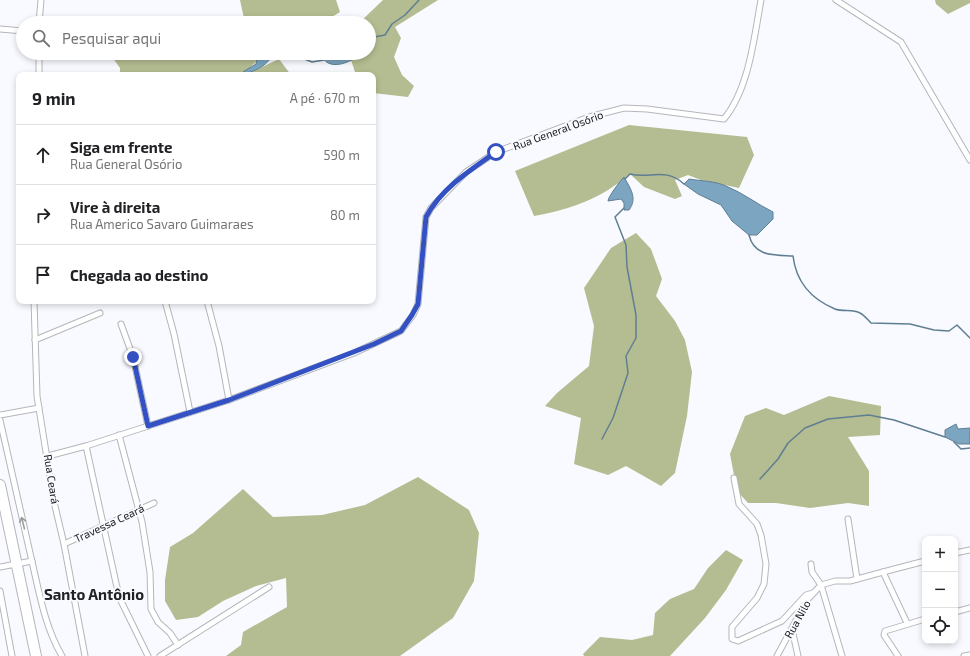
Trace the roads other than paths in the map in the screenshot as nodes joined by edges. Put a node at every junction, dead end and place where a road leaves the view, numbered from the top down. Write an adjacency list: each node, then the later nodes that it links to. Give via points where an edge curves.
1 (41, 0): 4 (street)
2 (761, 0): 16 (street, Rua General Osório, via 742,85 732,109 724,119 624,108 589,117 496,152 466,172 431,208 426,217 418,304 401,331 354,353)
3 (836, 0): 9 (street, via 901,42)
4 (40, 16)
5 (0, 29): 6 (street)
6 (16, 30)
7 (39, 60): 8 (street)
8 (39, 72)
9 (970, 160)
10 (34, 304): 15 (street, Rua Ceará)
11 (166, 304): 18 (street)
12 (208, 304): 16 (street)
13 (100, 313): 15 (street)
14 (121, 324): 21 (street, via 133,357)
15 (35, 340): 17 (street, Rua Ceará)
16 (229, 400): 18 (street, Rua General Osório)
17 (39, 408): 19 (street); 24 (street, Rua Ceará)
18 (190, 412): 21 (street, Rua General Osório)
19 (0, 415)
20 (0, 420): 34 (street, one-way to 20)
21 (148, 426): 22 (street, Rua General Osório)
22 (119, 435): 23 (street, Rua General Osório); 28 (street)
23 (86, 446): 24 (street, Rua General Osório); 30 (street)
24 (48, 456): 31 (street, Rua Ceará, via 54,502)
25 (734, 478): 44 (street, via 739,504 757,524 766,564 764,584 757,598 732,627 732,639 738,641 782,621 806,595)
26 (0, 485): 36 (highway)
27 (154, 503): 28 (street, Travessa Ceará)
28 (139, 510): 30 (street, Travessa Ceará); 50 (street, via 150,572 151,609 158,622)
29 (848, 519): 40 (street)
30 (103, 526): 31 (street, Travessa Ceará); 56 (street, via 120,599)
31 (64, 544): 55 (street, Rua Ceará)
32 (970, 550): 33 (street)
33 (958, 552)
34 (32, 561): 36 (street); 54 (street, via 44,612 52,637)
35 (922, 562): 39 (street)
36 (18, 564): 38 (street); 53 (highway)
37 (812, 564): 41 (street, via 812,572)
38 (0, 567)
39 (883, 572): 40 (street); 48 (street)
40 (857, 579): 41 (street)
41 (821, 585): 44 (street, Rua Nilo); 60 (street)
42 (269, 587): 50 (street)
43 (0, 590): 52 (street)
44 (813, 594): 49 (street, Rua Nilo, via 798,615)
45 (970, 608): 46 (street)
46 (958, 611)
47 (922, 620): 48 (street)
48 (907, 623): 61 (street, via 886,629 884,632)
49 (792, 629): 58 (street, Rua Nilo); 59 (street)
50 (178, 646): 57 (street)
51 (970, 655): 62 (street)
52 (12, 656)
53 (36, 656)
54 (62, 656)
55 (85, 656)
56 (148, 656)
57 (160, 656)
58 (777, 656)
59 (798, 656)
60 (842, 656)
61 (898, 656)
62 (964, 656)

